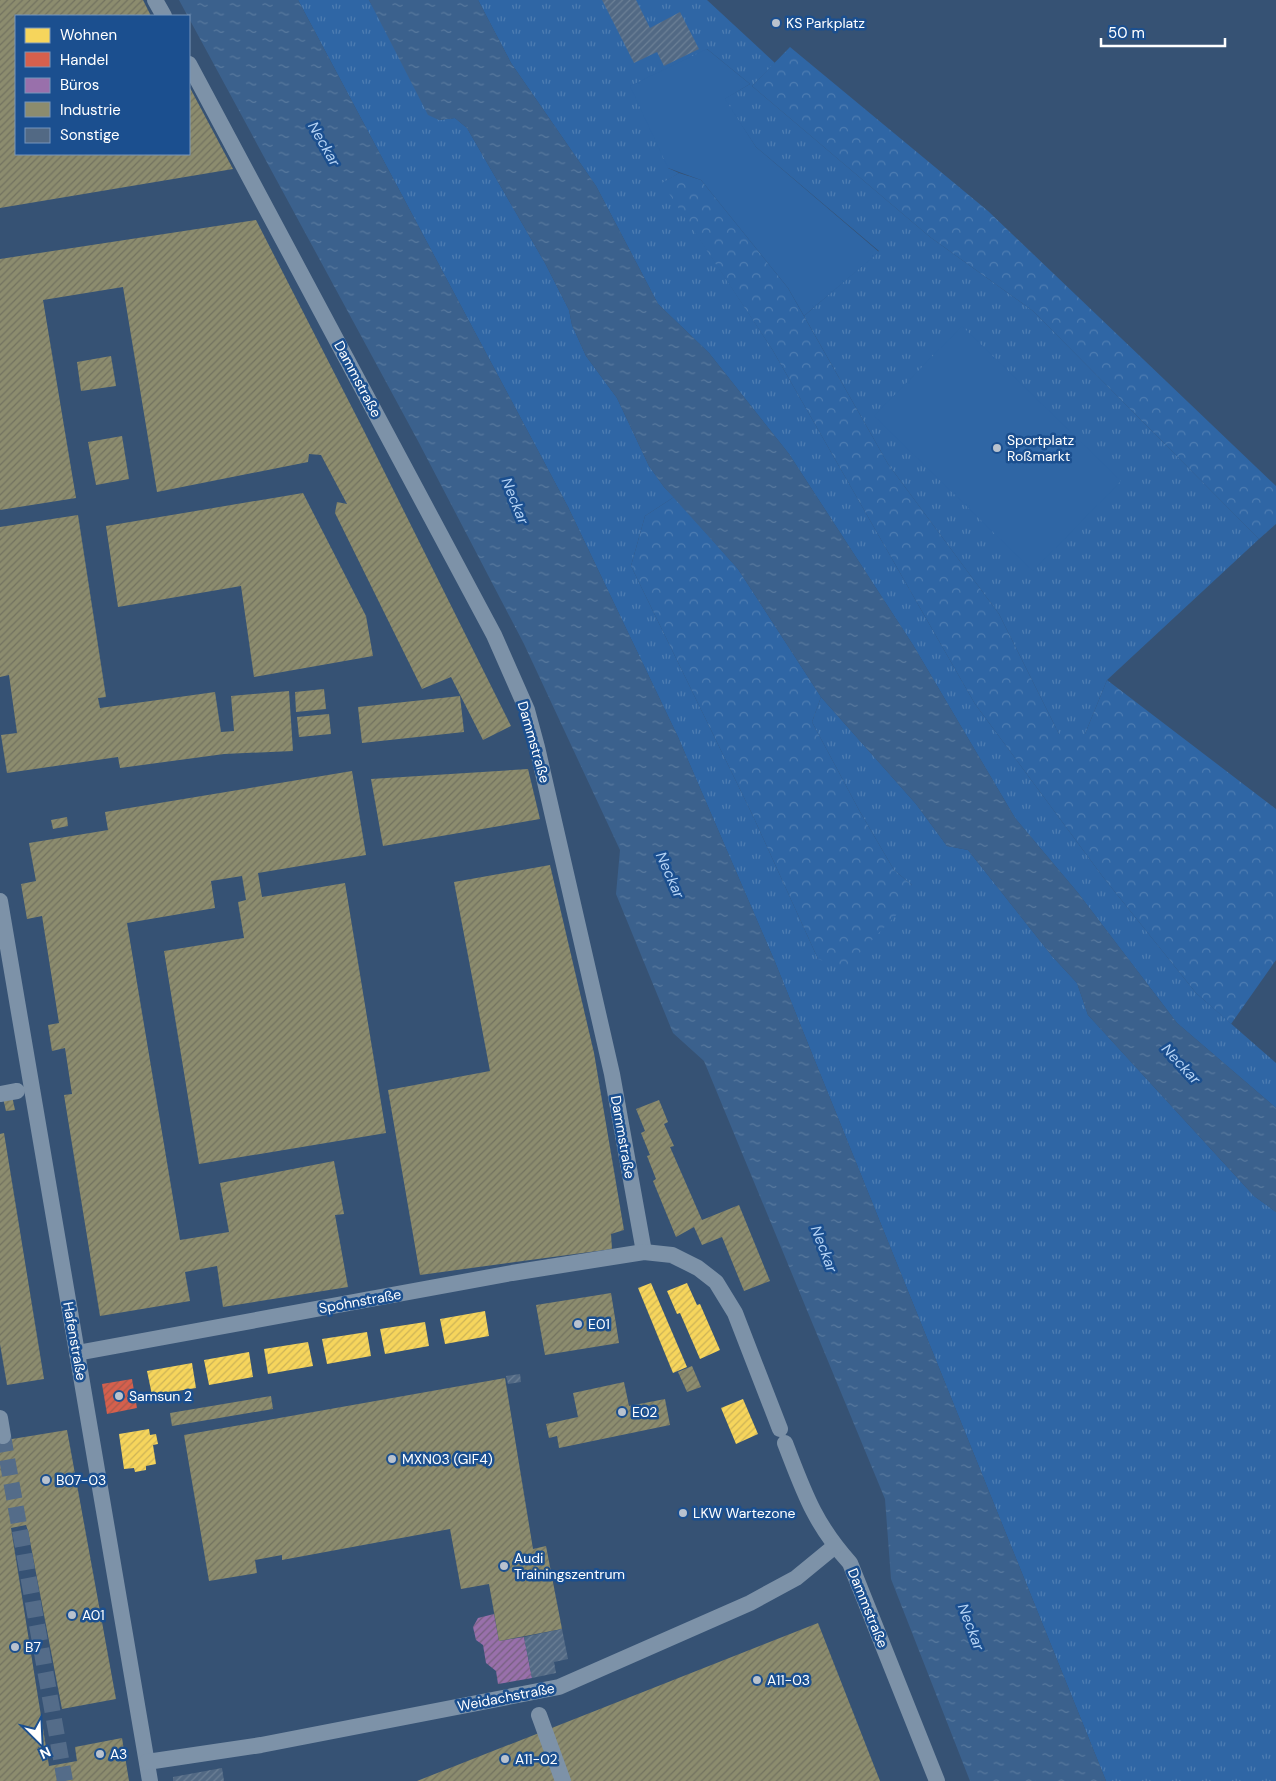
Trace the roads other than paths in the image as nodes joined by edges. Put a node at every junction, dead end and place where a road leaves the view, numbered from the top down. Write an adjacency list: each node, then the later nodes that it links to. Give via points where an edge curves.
1 (155, 0): 2 (street)
2 (163, 15)
3 (190, 66): 7 (street, Dammstraße, via 484,617 527,710 612,1074)
4 (0, 901): 8 (street, Hafenstraße)
5 (17, 1091): 6 (street)
6 (0, 1094)
7 (644, 1252): 8 (street, Spohnstraße); 11 (street, Dammstraße, via 672,1255 698,1268 716,1282 735,1314 813,1514)
8 (77, 1352): 13 (street, Hafenstraße)
9 (0, 1418): 10 (street)
10 (3, 1436)
11 (835, 1546): 13 (street, Weidachstraße, via 796,1578 750,1603 559,1687 261,1745); 16 (street, Dammstraße, via 850,1563)
12 (539, 1715): 15 (street)
13 (147, 1762): 14 (street, Hafenstraße)
14 (150, 1781)
15 (564, 1781)
16 (937, 1781)

